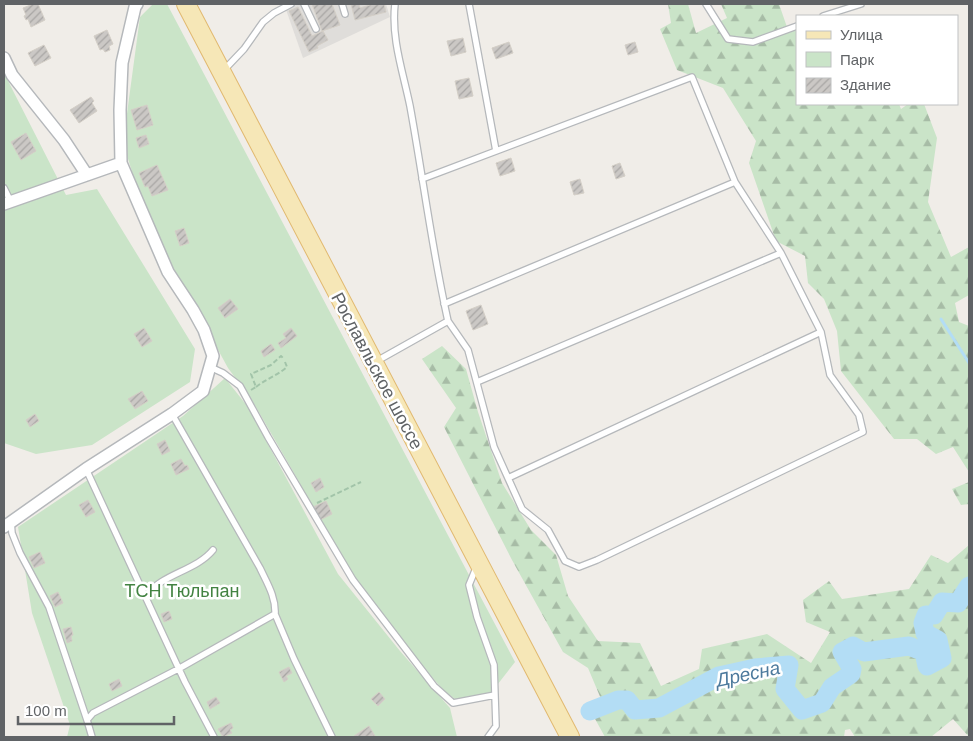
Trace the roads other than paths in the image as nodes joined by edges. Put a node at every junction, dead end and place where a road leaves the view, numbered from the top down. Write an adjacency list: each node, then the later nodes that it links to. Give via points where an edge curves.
1 (137, 4): 17 (street, via 122,63)
2 (186, 4): 15 (main road, Рославльское шоссе)
3 (291, 4): 15 (lane, via 263,22 244,49)
4 (304, 4): 13 (lane)
5 (342, 4): 10 (lane)
6 (395, 4): 19 (lane, via 393,18 400,64)
7 (469, 4): 16 (lane)
8 (706, 4): 12 (lane, via 728,39 753,42)
9 (861, 4): 11 (lane)
10 (345, 14)
11 (826, 15)
12 (796, 26)
13 (316, 29)
14 (4, 58): 18 (street, via 12,74)
15 (220, 73): 27 (main road, Рославльское шоссе)
16 (496, 151): 19 (lane); 20 (lane, via 692,77)
17 (120, 164): 18 (street); 28 (street, via 168,272 204,330 213,356)
18 (87, 175): 22 (street)
19 (422, 179): 24 (lane)
20 (735, 182): 23 (lane); 24 (lane)
21 (4, 188): 22 (lane)
22 (7, 202)
23 (781, 253): 26 (lane); 29 (lane)
24 (444, 304): 25 (lane)
25 (448, 321): 27 (lane); 29 (lane, via 468,350)
26 (821, 332): 32 (lane); 32 (lane, via 830,375 859,415 863,432 596,560 579,567 565,561 548,530 522,509)
27 (373, 362): 35 (main road, Рославльское шоссе)
28 (210, 367): 30 (street, via 202,391); 39 (lane, via 240,386 353,580 434,686 453,703)
29 (477, 382): 32 (lane, via 494,447)
30 (172, 414): 31 (street); 37 (lane, via 260,568 272,594)
31 (86, 469): 33 (street); 36 (lane)
32 (508, 478)
33 (8, 524): 40 (lane, via 48,607)
34 (213, 550): 36 (lane)
35 (478, 563): 39 (lane, via 469,585 494,665); 45 (main road, Рославльское шоссе)
36 (146, 596): 38 (lane)
37 (274, 614): 38 (lane); 43 (lane)
38 (180, 668): 40 (lane, via 96,711); 42 (lane)
39 (495, 695): 44 (lane, via 496,726)
40 (88, 720): 41 (lane)
41 (92, 737)
42 (214, 737)
43 (332, 737)
44 (488, 737)
45 (570, 737)

